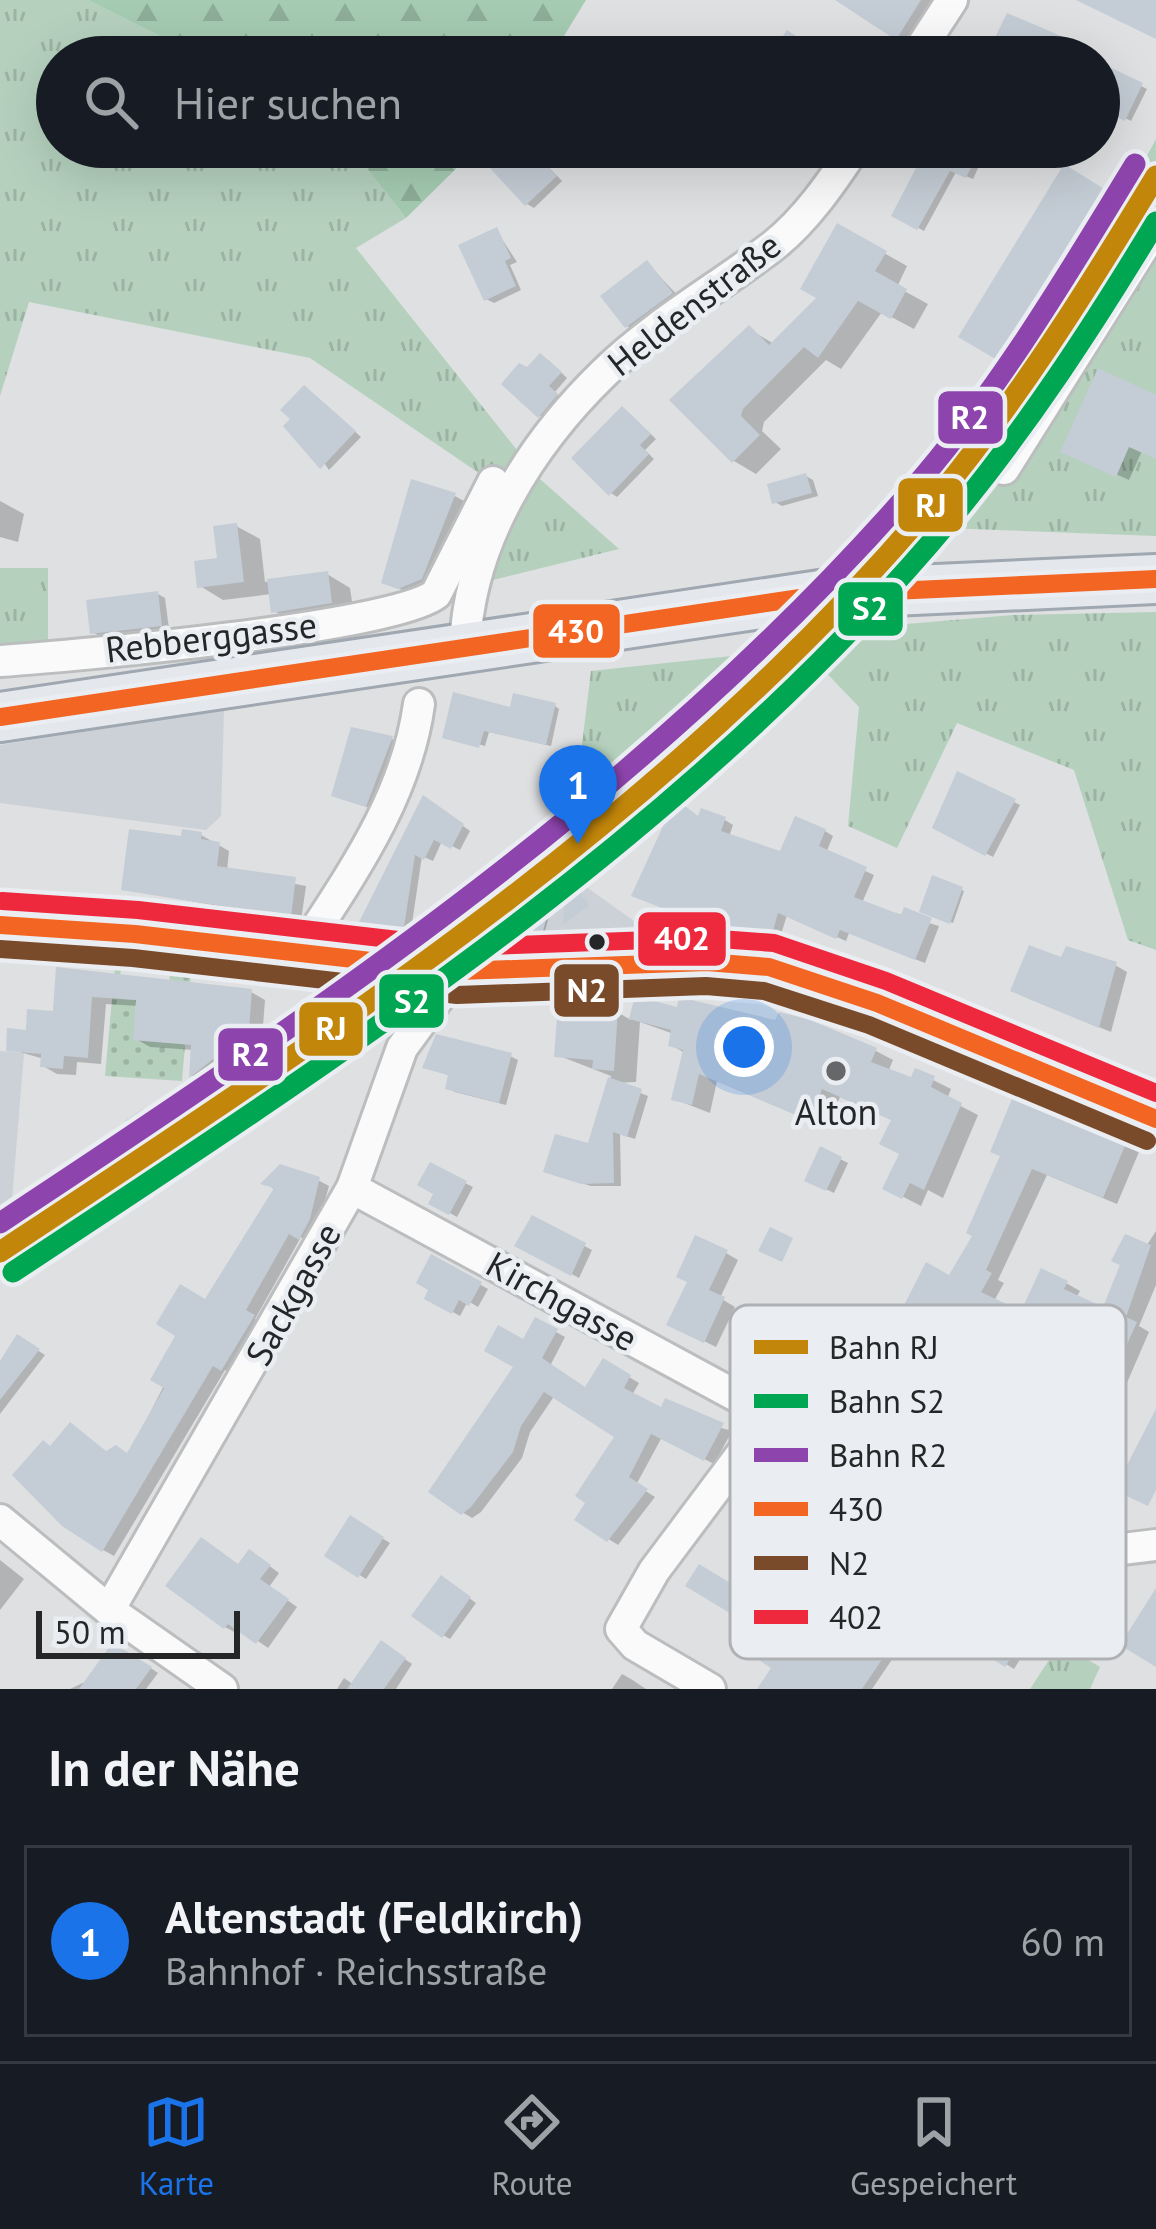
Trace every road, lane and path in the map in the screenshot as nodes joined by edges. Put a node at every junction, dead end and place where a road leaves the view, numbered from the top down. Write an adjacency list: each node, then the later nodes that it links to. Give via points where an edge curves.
1 (952, 0): 2 (street)
2 (929, 36)
3 (841, 168): 5 (street, Heldenstraße, via 777,243 606,371)
4 (1156, 227): 6 (street)
5 (531, 460): 8 (street, Heldenstraße, via 518,458 493,482 436,594); 9 (street, Heldenstraße, via 485,548)
6 (1004, 469)
7 (1156, 579): 9 (main road, via 827,594)
8 (422, 606): 10 (street, Rebberggasse)
9 (465, 645): 12 (main road)
10 (0, 661)
11 (419, 704): 14 (street, via 395,794)
12 (0, 717)
13 (0, 925): 14 (street)
14 (299, 955): 15 (street)
15 (458, 971): 16 (street, via 769,967); 17 (street, Sackgasse, via 402,1048)
16 (1156, 1118)
17 (352, 1188): 18 (street, Kirchgasse); 23 (street, Sackgasse)
18 (730, 1394)
19 (730, 1469): 25 (street, via 621,1629)
20 (0, 1520): 23 (street)
21 (1156, 1545): 22 (street, Kirchgasse)
22 (1126, 1549)
23 (110, 1610): 24 (street)
24 (222, 1689)
25 (710, 1689)

